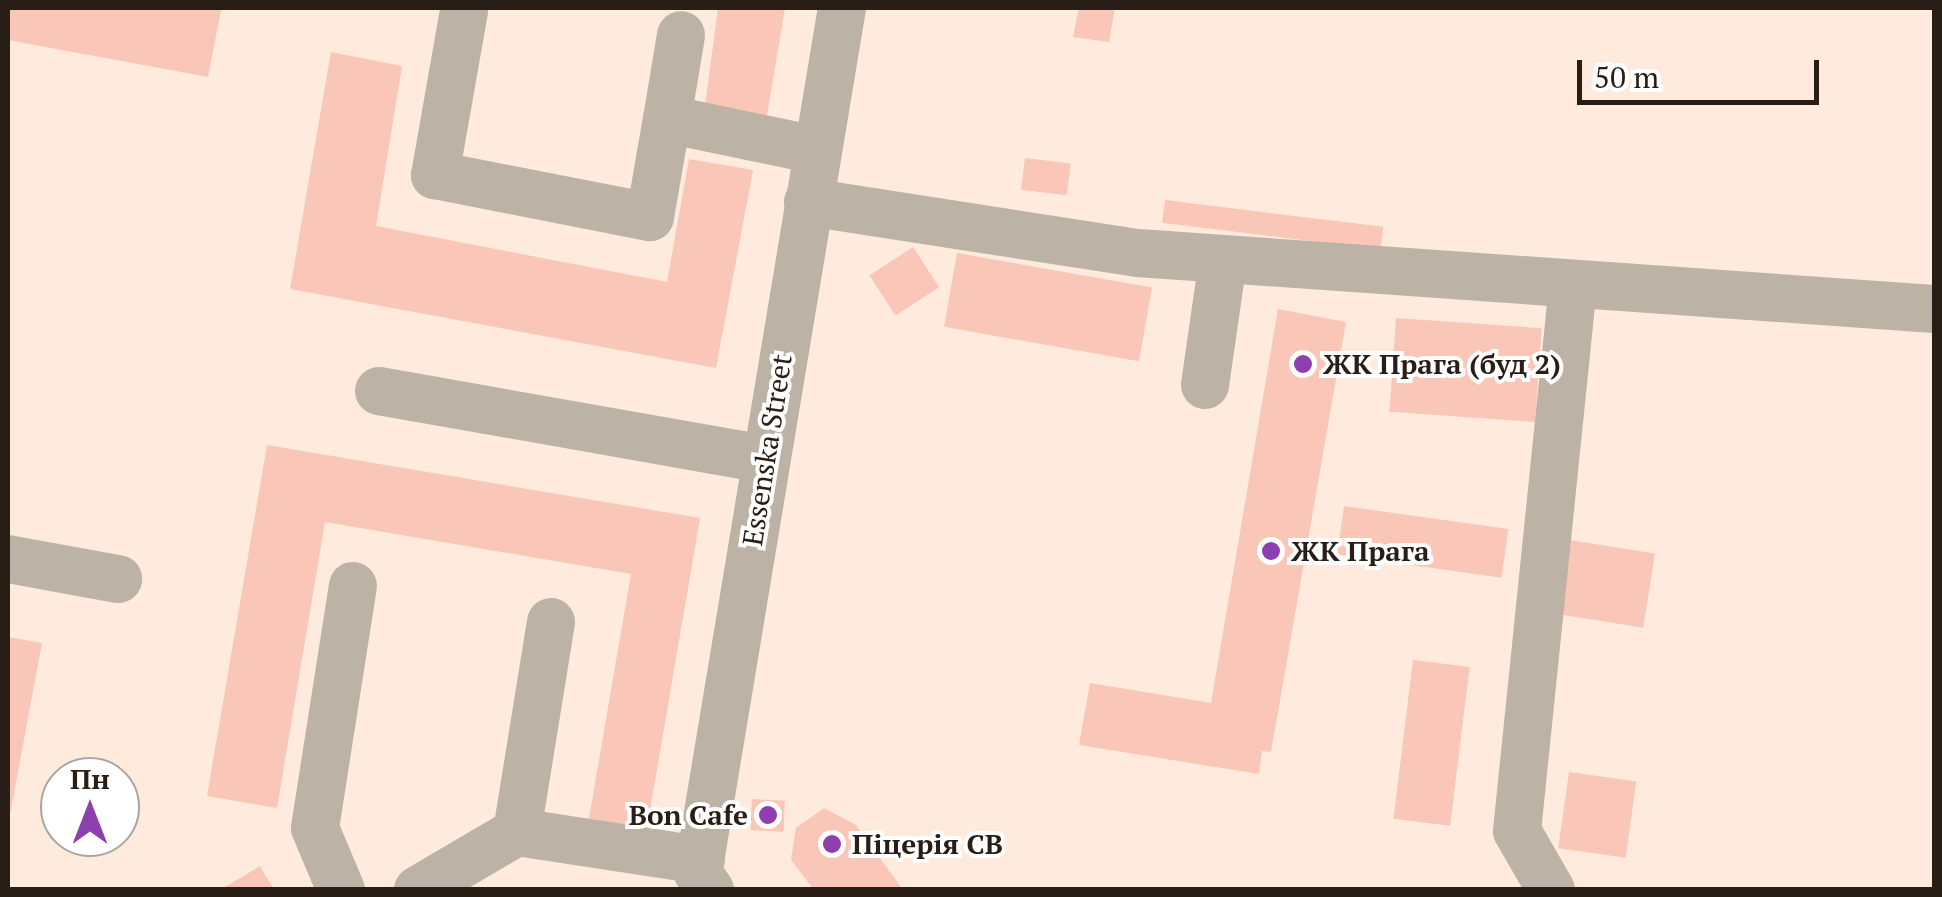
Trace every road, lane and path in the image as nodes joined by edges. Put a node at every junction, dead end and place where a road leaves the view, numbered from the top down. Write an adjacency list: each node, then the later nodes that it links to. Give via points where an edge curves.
1 (842, 8): 5 (street, Essenska Street)
2 (464, 11): 4 (street, via 435,175 650,217)
3 (681, 36): 4 (street)
4 (667, 119): 5 (street)
5 (816, 150): 6 (street, Essenska Street)
6 (808, 202): 7 (street, via 1138,254); 12 (street, Essenska Street)
7 (1224, 260): 8 (street); 10 (street)
8 (1573, 285): 9 (street); 21 (street, via 1517,831)
9 (1934, 308)
10 (1205, 385)
11 (379, 392): 12 (street)
12 (766, 459): 18 (street, Essenska Street)
13 (8, 559): 14 (street)
14 (118, 579)
15 (353, 586): 19 (street, via 316,828)
16 (551, 622): 17 (street)
17 (517, 832): 18 (street); 20 (street)
18 (706, 874)
19 (342, 890)
20 (418, 890)
21 (1552, 890)

